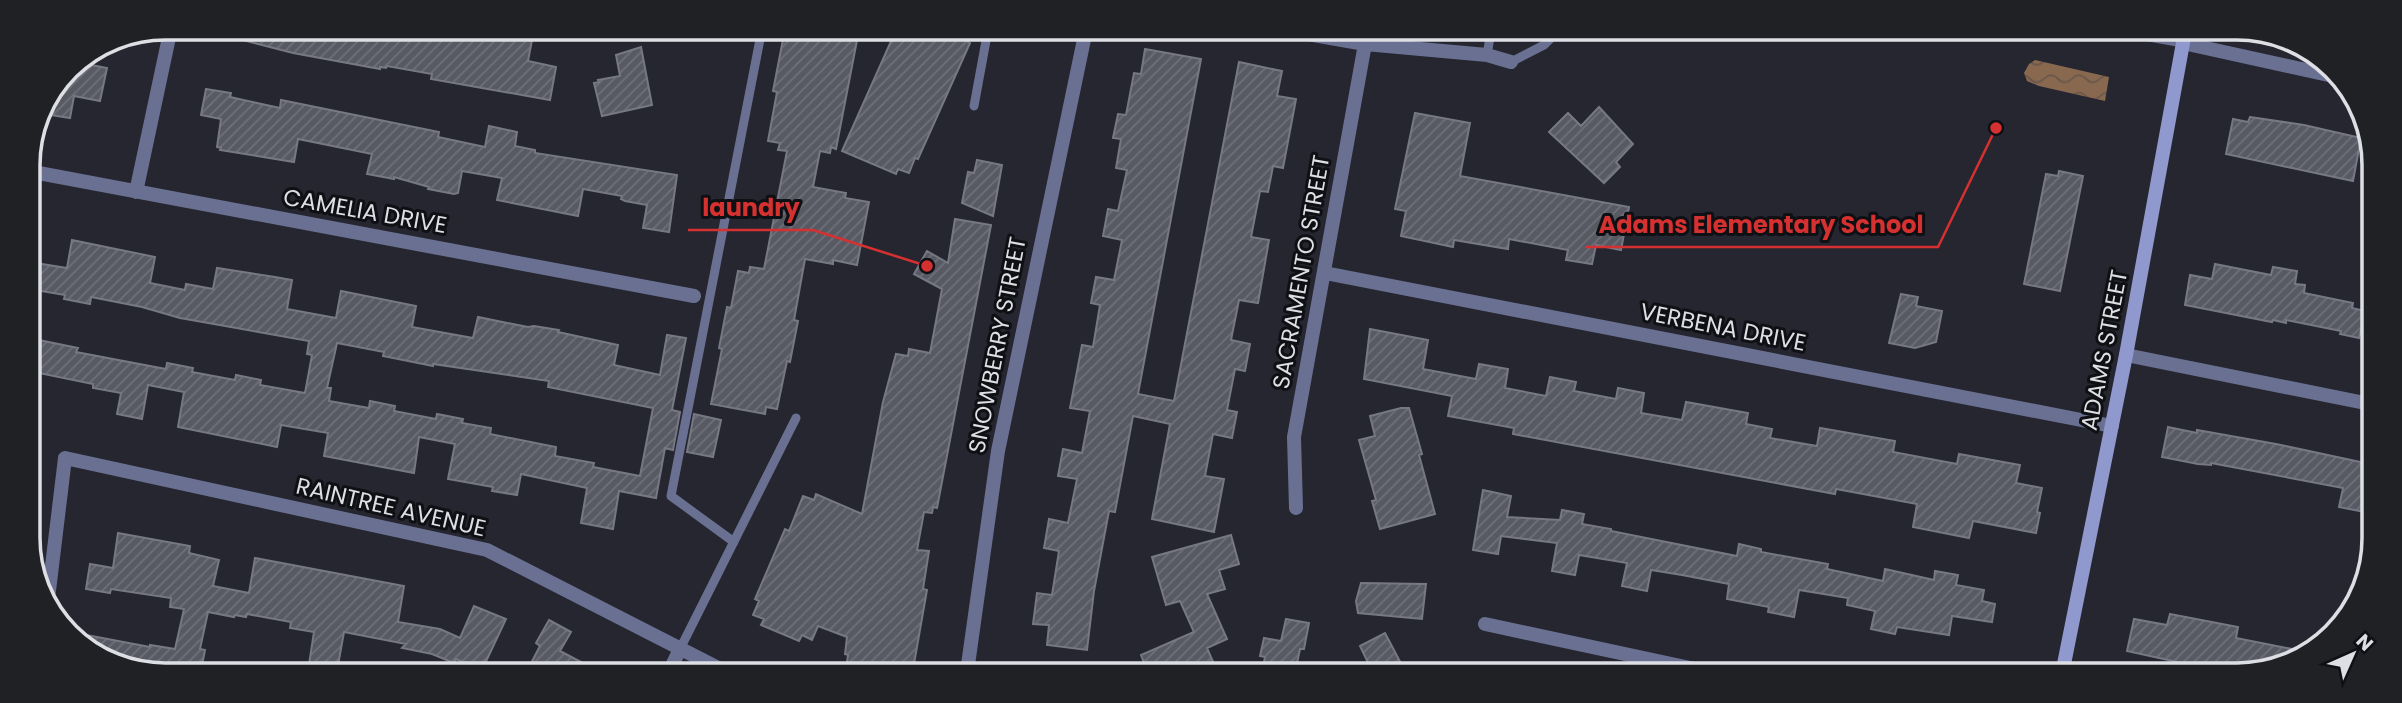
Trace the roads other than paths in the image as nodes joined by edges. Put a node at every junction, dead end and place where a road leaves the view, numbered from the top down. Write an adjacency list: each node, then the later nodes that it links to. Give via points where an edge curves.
1 (168, 40): 16 (street)
2 (760, 40): 19 (lane)
3 (986, 40): 14 (lane)
4 (1084, 40): 33 (street, SNOWBERRY STREET, via 998,452)
5 (1342, 40): 10 (street)
6 (1490, 40): 11 (lane)
7 (1549, 40): 12 (lane)
8 (2184, 40): 20 (main road, ADAMS STREET)
9 (2192, 40): 13 (street)
10 (1365, 44): 11 (street); 17 (street, SACRAMENTO STREET)
11 (1487, 55): 12 (street)
12 (1511, 62)
13 (2320, 72)
14 (974, 106)
15 (41, 174): 16 (street, CAMELIA DRIVE)
16 (136, 192): 18 (street, CAMELIA DRIVE)
17 (1325, 273): 23 (street, VERBENA DRIVE); 24 (street, SACRAMENTO STREET, via 1294,436)
18 (694, 296): 19 (lane)
19 (709, 300): 25 (lane, via 671,496)
20 (2126, 355): 21 (street); 23 (main road, ADAMS STREET)
21 (2362, 402)
22 (796, 418): 25 (lane)
23 (2112, 426): 30 (main road, ADAMS STREET)
24 (1296, 509)
25 (734, 542): 28 (lane)
26 (50, 585): 28 (street, RAINTREE AVENUE, via 65,458 487,550)
27 (1485, 624): 29 (street)
28 (681, 647): 31 (street); 32 (street, RAINTREE AVENUE)
29 (1663, 662)
30 (2064, 662)
31 (673, 663)
32 (709, 663)
33 (968, 663)

